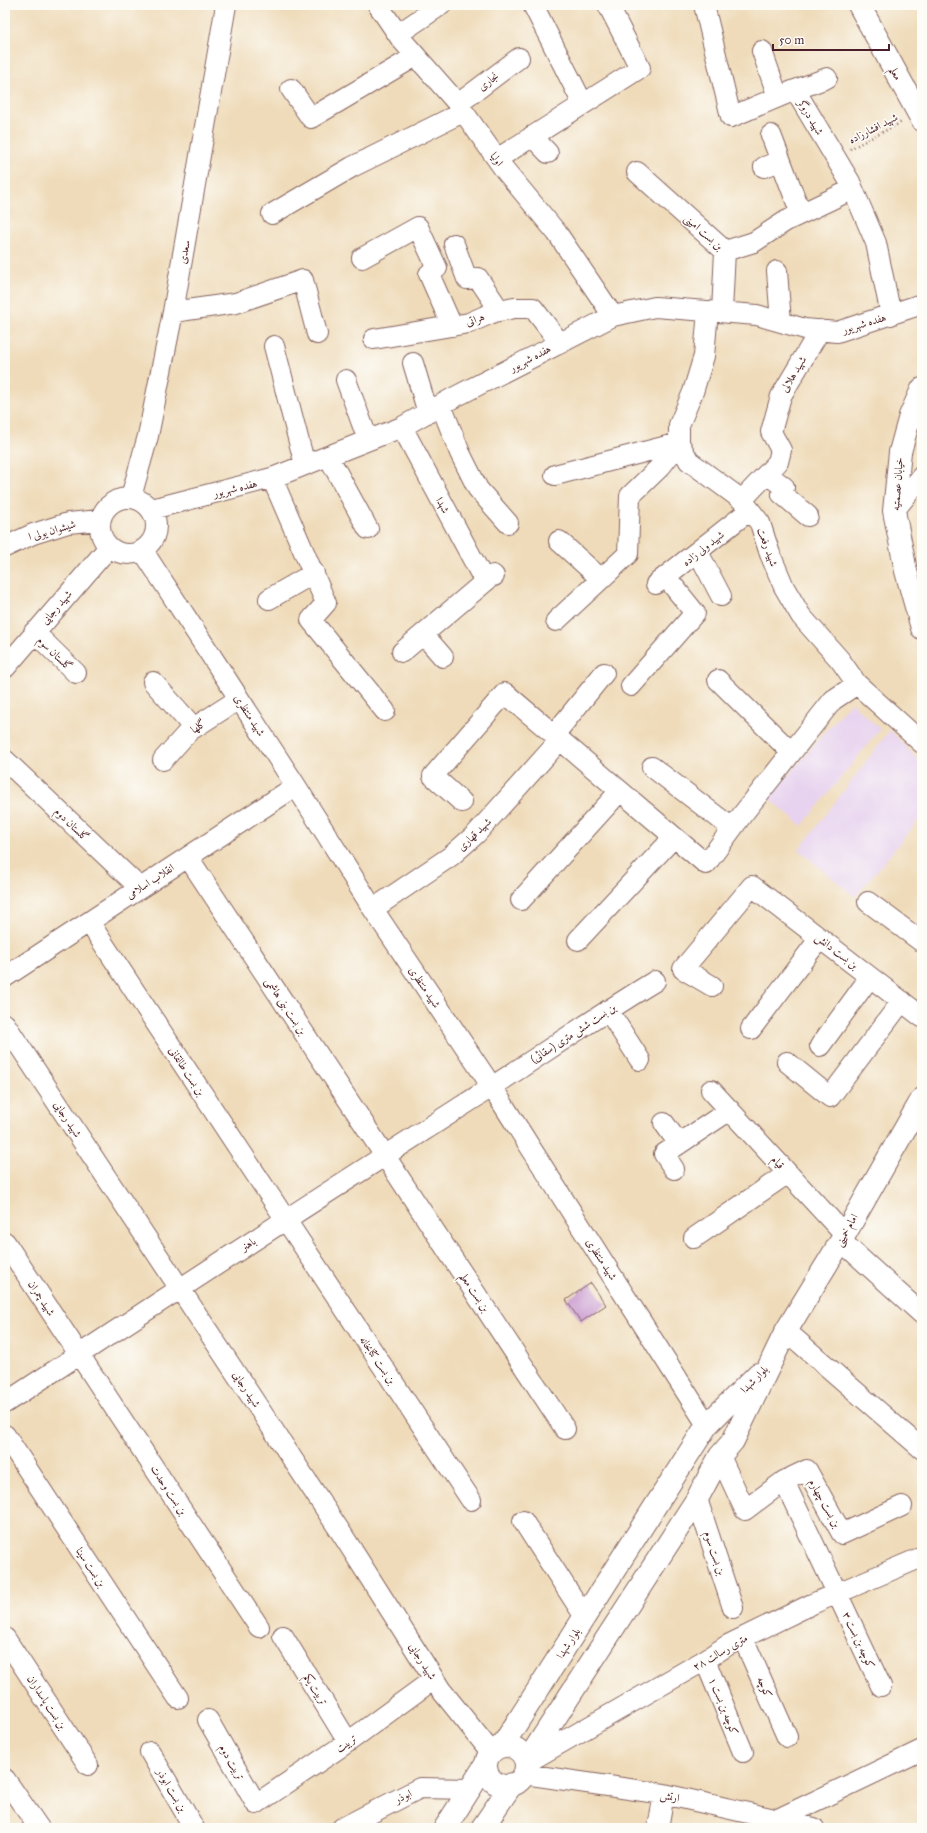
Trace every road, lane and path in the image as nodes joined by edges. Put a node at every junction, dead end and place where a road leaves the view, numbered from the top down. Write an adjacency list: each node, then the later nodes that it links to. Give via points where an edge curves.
1 (226, 5): 33 (street, سعدی)
2 (378, 5): 8 (street, اولیا)
3 (440, 5): 8 (street)
4 (533, 5): 15 (street)
5 (608, 5): 15 (street, via 640,68)
6 (704, 5): 14 (street, via 731,117)
7 (859, 5): 17 (main road, معلم)
8 (398, 34): 10 (street, اولیا)
9 (762, 50): 14 (street, شهید دروگر)
10 (416, 56): 13 (street, via 311,118); 16 (street, اولیا)
11 (519, 58): 16 (street, نجاری)
12 (827, 78): 14 (street)
13 (291, 89)
14 (786, 94): 21 (street, شهید دروگر, via 829,131)
15 (583, 104): 19 (street)
16 (460, 108): 22 (street, اولیا); 25 (street, نجاری)
17 (920, 116): 21 (path, شهید افشارزاده)
18 (771, 135): 26 (street, via 772,164)
19 (532, 136): 20 (street); 22 (street)
20 (548, 152)
21 (834, 156): 24 (street, شهید دروگر)
22 (497, 159): 36 (street, اولیا, via 557,233)
23 (637, 172): 28 (street, بن بست امینی)
24 (859, 191): 26 (street); 35 (street, شهید دروگر, via 876,243)
25 (272, 214)
26 (801, 214): 28 (street, via 754,242)
27 (454, 244): 32 (street, via 468,279 478,278)
28 (726, 251): 34 (street, بن بست امینی)
29 (362, 258): 38 (street, via 418,227 427,232 437,268 429,274)
30 (777, 271): 37 (street)
31 (922, 304): 35 (street, هفده شهریور)
32 (500, 311): 38 (street, هراتی, via 469,324); 42 (street, هراتی, via 533,308)
33 (173, 312): 40 (street, via 236,303 303,280); 57 (street, سعدی, via 148,436)
34 (715, 312): 36 (street, هفده شهریور, via 655,307); 37 (street, هفده شهریور, via 757,315); 50 (street, via 693,392 679,425)
35 (891, 315): 39 (street, هفده شهریور, via 836,332)
36 (613, 316): 42 (street, هفده شهریور)
37 (781, 322): 39 (street, هفده شهریور, via 805,329)
38 (452, 326): 41 (street, هراتی)
39 (820, 330): 54 (street, شهید هلالی, via 781,396 771,432 780,450 778,462)
40 (317, 334)
41 (374, 339)
42 (560, 343): 47 (street, هفده شهریور)
43 (274, 346): 52 (street)
44 (413, 363): 47 (street)
45 (346, 380): 49 (street)
46 (922, 389): 60 (main road, خیابان عصمتیه, via 910,416 900,452)
47 (434, 409): 48 (street, هفده شهریور); 63 (street, via 478,488)
48 (402, 427): 49 (street, هفده شهریور); 78 (street, شهدا, via 491,582)
49 (368, 440): 51 (street, هفده شهریور)
50 (679, 443): 53 (street); 58 (street, شهید رفعت, via 689,461); 71 (street, via 661,466 630,496 628,554)
51 (328, 456): 52 (street, هفده شهریور); 64 (street)
52 (305, 465): 56 (street, هفده شهریور)
53 (555, 474)
54 (767, 474): 58 (street, شهید هلالی); 61 (street, via 784,487 782,494)
55 (922, 476): 60 (street)
56 (272, 478): 59 (street, هفده شهریور); 70 (street)
57 (131, 497): 59 (street); 62 (street, via 119,498 109,504)
58 (746, 505): 69 (street, شهید ولی زاده); 86 (street, شهید رفعت, via 760,524 784,586 801,616 840,660)
59 (152, 509): 68 (street, via 156,532 152,543)
60 (894, 511): 72 (main road, خیابان عصمتیه)
61 (808, 516)
62 (100, 520): 66 (street, شیشوان یولی ا, via 68,523 33,534); 67 (street, via 102,537)
63 (508, 523)
64 (368, 529)
65 (559, 541): 71 (street)
66 (5, 547)
67 (109, 547): 68 (street, via 119,553); 77 (street, شهید رجایی)
68 (143, 551): 88 (street, شهید منتظری)
69 (698, 552): 73 (street); 87 (street, شهید ولی زاده, via 661,581 695,613)
70 (314, 573): 74 (street); 89 (street, via 326,603 311,620)
71 (601, 579): 75 (street)
72 (915, 587): 76 (main road, خیابان عصمتیه)
73 (721, 596)
74 (269, 599)
75 (556, 621)
76 (922, 628)
77 (34, 632): 81 (street, شهید رجایی); 82 (street, گلستان سوم)
78 (423, 634): 79 (street); 80 (street)
79 (402, 652)
80 (443, 657)
81 (5, 668)
82 (76, 673)
83 (604, 673): 91 (street, شهید قهاری)
84 (718, 680): 93 (street)
85 (153, 682): 90 (street)
86 (856, 684): 92 (street, شهید رفعت); 93 (street, via 833,700)
87 (631, 686)
88 (239, 699): 90 (street, گلها); 97 (street, شهید منتظری)
89 (386, 711)
90 (194, 728): 95 (street, گلها)
91 (557, 738): 98 (street); 99 (street, via 505,693 433,776); 106 (street, شهید قهاری, via 476,834 451,856)
92 (922, 743)
93 (791, 752): 100 (street)
94 (5, 760): 103 (street, گلستان دوم)
95 (163, 760)
96 (652, 767): 100 (street)
97 (296, 786): 102 (street, انقلاب اسلامی); 106 (street, شهید منتظری)
98 (620, 791): 101 (street); 104 (street)
99 (462, 802)
100 (732, 828): 101 (street, via 706,864)
101 (674, 837): 109 (street)
102 (188, 857): 103 (street, انقلاب اسلامی); 129 (street, بن بست بنی هاشمی)
103 (140, 888): 107 (street, انقلاب اسلامی)
104 (521, 900)
105 (868, 902): 110 (street)
106 (372, 909): 123 (street, شهید منتظری)
107 (89, 922): 112 (street, انقلاب اسلامی); 132 (street, بن بست طالقانی)
108 (820, 938): 111 (street, بن بست دانش); 114 (street, بن بست دانش, via 752,886 684,969); 119 (street)
109 (578, 940)
110 (922, 942)
111 (870, 977): 115 (street, بن بست دانش); 120 (street)
112 (5, 978)
113 (655, 981): 116 (street, بن بست شش متری (سقائی))
114 (712, 986)
115 (902, 1002): 117 (street, بن بست دانش); 122 (street, via 830,1097)
116 (608, 1010): 121 (street); 123 (street, بن بست شش متری (سقائی))
117 (922, 1016)
118 (5, 1024): 136 (street, شهید رجایی)
119 (751, 1028)
120 (820, 1046)
121 (640, 1060)
122 (787, 1062)
123 (492, 1087): 129 (street, باهنر); 142 (street, شهید منتظری)
124 (711, 1090): 126 (street, قیام)
125 (922, 1099): 134 (main road, امام خمینی)
126 (730, 1110): 128 (street); 131 (street, قیام)
127 (664, 1123): 128 (street)
128 (679, 1144): 130 (street, via 664,1154)
129 (385, 1156): 132 (street, باهنر); 143 (street, بن بست معلم)
130 (674, 1169)
131 (788, 1173): 133 (street); 134 (street, قیام)
132 (286, 1220): 136 (street, باهنر); 149 (street, بن بست کتابخانه)
133 (694, 1238)
134 (842, 1238): 137 (street, قیام); 138 (main road, امام خمینی)
135 (5, 1242): 139 (street, شهید چمران)
136 (180, 1288): 139 (street, باهنر); 161 (street, شهید رجایی)
137 (922, 1314)
138 (786, 1332): 140 (main road, امام خمینی); 145 (street)
139 (79, 1354): 141 (street, باهنر); 156 (street, بن بست وحدت)
140 (770, 1362): 142 (main road, بلوار شهدا); 146 (main road, بلوار شهدا, via 733,1441)
141 (5, 1403)
142 (708, 1425): 155 (main road, بلوار شهدا)
143 (565, 1428)
144 (5, 1436): 163 (street, بن بست سینا)
145 (922, 1449)
146 (720, 1456): 147 (street, بن بست چهارم, via 745,1510); 148 (main road, بلوار شهدا)
147 (784, 1481): 150 (street, بن بست چهارم, via 807,1470 842,1534); 153 (street, کوچه بن بست ۳)
148 (697, 1499): 154 (street, بن بست سوم); 172 (main road, بلوار شهدا)
149 (471, 1500)
150 (902, 1506)
151 (523, 1521): 155 (street)
152 (922, 1557): 153 (street, ۲۸ متری رسالت)
153 (837, 1593): 159 (street, ۲۸ متری رسالت); 162 (street, کوچه بن بست ۳)
154 (733, 1608)
155 (585, 1617): 170 (main road, بلوار شهدا)
156 (259, 1627)
157 (283, 1636): 166 (street, تربیت یکم)
158 (5, 1638): 171 (street, بن بست پاسداران)
159 (735, 1641): 160 (street, ۲۸ متری رسالت); 165 (street, کوچه)
160 (705, 1660): 169 (street, کوچه بن بست ۱); 172 (street, ۲۸ متری رسالت)
161 (434, 1679): 166 (street, تربیت); 170 (street, شهید رجایی)
162 (881, 1686)
163 (178, 1698)
164 (208, 1720): 176 (street, تربیت دوم)
165 (787, 1737)
166 (348, 1742): 176 (street, تربیت)
167 (922, 1750): 177 (street)
168 (150, 1752): 179 (street, بن بست ابوذر)
169 (743, 1752)
170 (493, 1754): 172 (main road, via 509,1746 520,1751); 172 (main road, via 490,1777 495,1782 500,1785); 174 (main road, بلوار شهدا)
171 (88, 1765)
172 (521, 1774): 175 (street, ارتش); 182 (main road, بلوار شهدا)
173 (5, 1779): 178 (street)
174 (471, 1789): 180 (street, ابوذر, via 420,1788); 181 (main road, بلوار شهدا)
175 (664, 1794): 177 (street, ارتش); 183 (street)
176 (256, 1804)
177 (778, 1819): 184 (street, ارتش)
178 (39, 1828)
179 (194, 1828)
180 (342, 1828)
181 (445, 1828)
182 (482, 1828)
183 (658, 1828)
184 (814, 1828)

